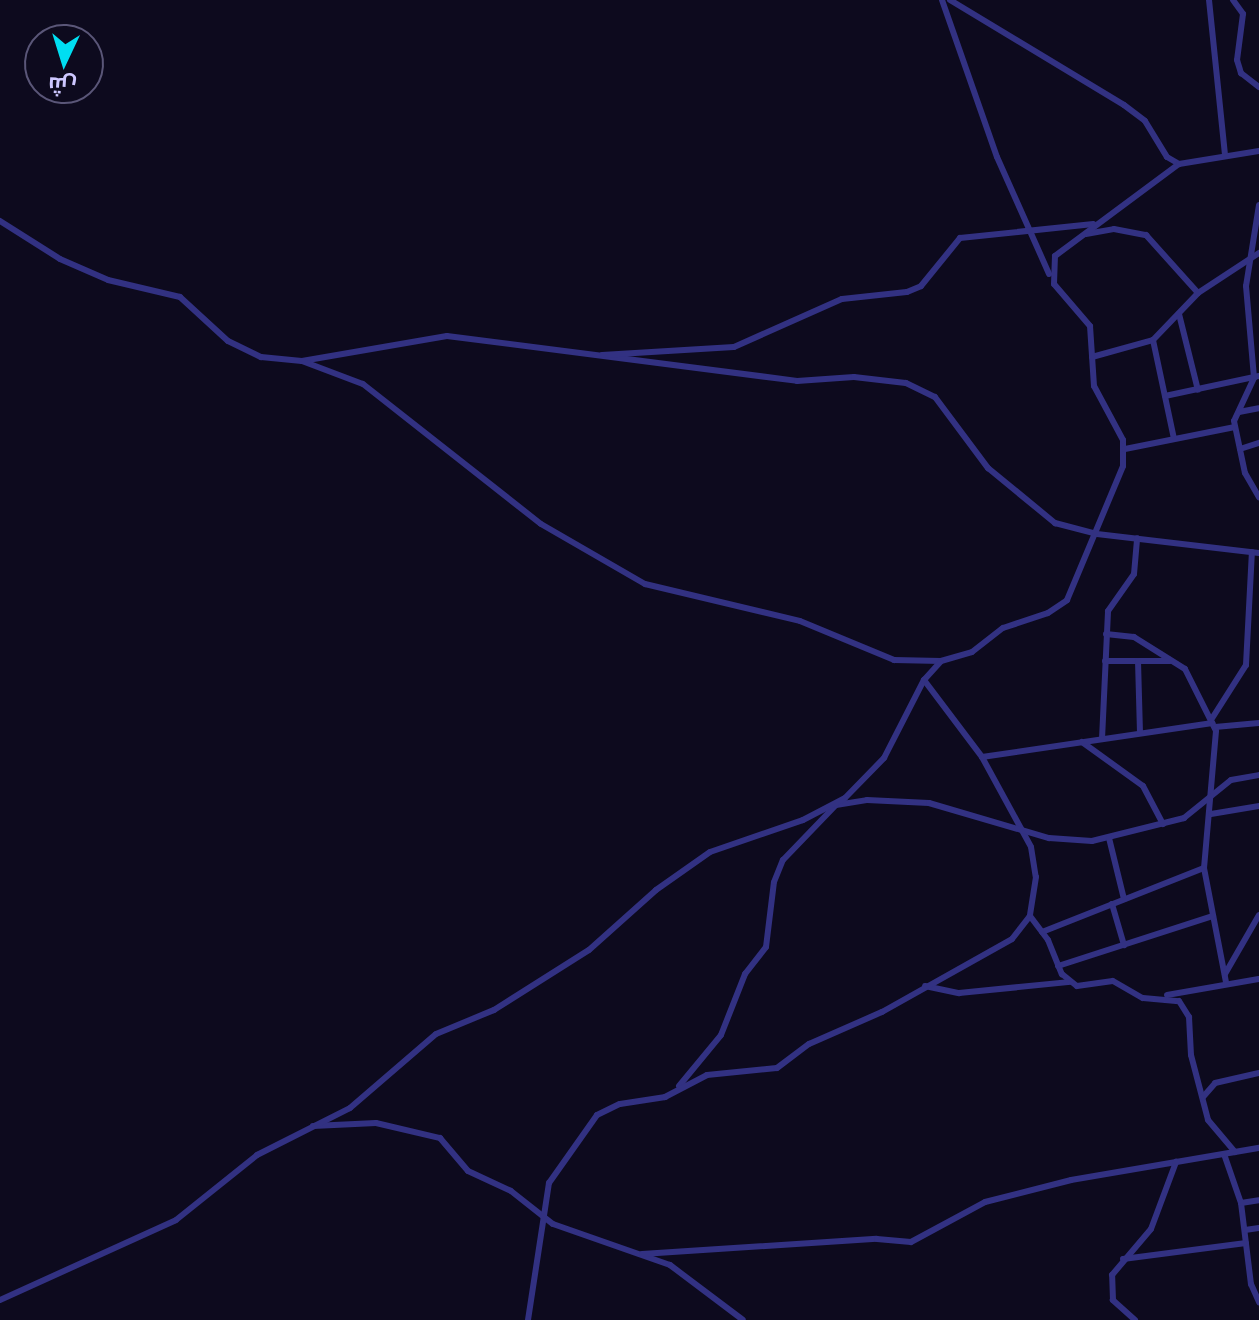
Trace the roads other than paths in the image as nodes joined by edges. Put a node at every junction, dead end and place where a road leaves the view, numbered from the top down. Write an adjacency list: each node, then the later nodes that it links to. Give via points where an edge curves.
1 (942, 0): 12 (street, via 958,57)
2 (950, 0): 8 (street, via 1124,105 1145,121 1167,157)
3 (1209, 0): 7 (street)
4 (1233, 0): 5 (street, via 1243,14 1237,60 1241,73)
5 (1259, 87)
6 (1259, 151): 7 (street)
7 (1225, 154): 8 (street)
8 (1179, 164): 11 (street)
9 (1259, 205): 14 (street)
10 (0, 221): 23 (street, via 60,259 108,280 180,297 248,353)
11 (1096, 223): 12 (street); 13 (street)
12 (1031, 234): 17 (street); 21 (street, via 960,238 921,286 842,299 734,347)
13 (1079, 236): 17 (street, via 1055,256); 18 (street, via 1114,229 1146,235)
14 (1256, 254): 16 (street); 18 (street)
15 (1259, 274): 16 (street)
16 (1248, 277): 24 (street)
17 (1054, 284): 22 (street, via 1090,326)
18 (1198, 293): 19 (street)
19 (1179, 314): 20 (street); 26 (street)
20 (1153, 340): 22 (street); 27 (street)
21 (594, 356): 23 (street, via 439,336); 36 (street, via 797,381 854,377 906,383 935,397 988,468 1048,518)
22 (1092, 357): 33 (street, via 1097,395)
23 (302, 361): 42 (street, via 363,384 541,524 645,584 800,621 894,660)
24 (1257, 362): 25 (street)
25 (1256, 377): 26 (street); 29 (street)
26 (1198, 390): 27 (street)
27 (1165, 396): 31 (street)
28 (1259, 408): 29 (street)
29 (1238, 413): 30 (street)
30 (1235, 427): 31 (street); 34 (street)
31 (1174, 439): 33 (street)
32 (1259, 443): 34 (street)
33 (1125, 449): 36 (street)
34 (1240, 449): 35 (street, via 1245,473)
35 (1259, 497)
36 (1097, 534): 37 (street); 42 (street, via 1062,604 1003,628 972,652)
37 (1137, 538): 38 (street); 41 (street, via 1134,574 1110,604)
38 (1256, 552): 40 (street)
39 (1259, 620): 40 (street)
40 (1248, 622): 47 (street, via 1246,665)
41 (1106, 634): 43 (street); 45 (street, via 1134,637)
42 (941, 661): 46 (street)
43 (1105, 661): 44 (street); 50 (street)
44 (1138, 661): 45 (street); 49 (street)
45 (1174, 661): 47 (street, via 1189,675)
46 (924, 680): 52 (street); 55 (street, via 884,758)
47 (1213, 723): 48 (street); 49 (street); 54 (street)
48 (1259, 723)
49 (1140, 733): 50 (street)
50 (1102, 739): 51 (street)
51 (1082, 742): 52 (street); 59 (street, via 1143,786)
52 (982, 757): 60 (street)
53 (1259, 775): 54 (street, via 1231,780)
54 (1214, 793): 58 (street); 59 (street, via 1191,814)
55 (845, 798): 56 (street); 79 (street, via 803,820 710,852 656,890 589,950 494,1010 446,1027 350,1108)
56 (836, 805): 60 (street, via 867,800 929,803); 77 (street, via 783,860 774,882 766,947 745,974 721,1035)
57 (1259, 806): 58 (street)
58 (1211, 814): 62 (street)
59 (1163, 824): 61 (street)
60 (1023, 830): 61 (street, via 1065,840); 66 (street, via 1035,866)
61 (1109, 838): 63 (street)
62 (1204, 868): 63 (street); 67 (street)
63 (1124, 899): 64 (street)
64 (1112, 904): 68 (street); 69 (street)
65 (1259, 915): 71 (street)
66 (1030, 916): 68 (street); 74 (street, via 1012,939)
67 (1213, 916): 69 (street); 71 (street)
68 (1042, 932): 70 (street)
69 (1124, 945): 70 (street)
70 (1058, 966): 73 (street)
71 (1225, 978): 72 (street); 75 (street)
72 (1259, 979)
73 (1070, 982): 74 (street, via 959,993); 75 (street, via 1085,988 1113,981 1143,998)
74 (925, 986): 77 (street, via 882,1012 809,1044 777,1068 707,1075)
75 (1164, 996): 78 (street, via 1179,1001 1189,1017)
76 (1259, 1073): 78 (street, via 1215,1083)
77 (674, 1092): 86 (street, via 597,1115 549,1183)
78 (1202, 1098): 81 (street, via 1213,1132)
79 (310, 1126): 86 (street, via 352,1121 440,1138 468,1171 511,1191); 92 (street, via 257,1155 162,1228)
80 (1259, 1148): 81 (street)
81 (1235, 1152): 82 (street)
82 (1224, 1154): 83 (street); 85 (street)
83 (1176, 1162): 90 (street, via 985,1202 911,1242 877,1239); 91 (street, via 1151,1229)
84 (1259, 1200): 85 (street)
85 (1241, 1203): 88 (street)
86 (545, 1219): 90 (street, via 570,1234); 94 (street)
87 (1259, 1228): 88 (street)
88 (1245, 1230): 89 (street)
89 (1246, 1243): 91 (street); 93 (street)
90 (642, 1254): 95 (street, via 670,1265)
91 (1123, 1259): 96 (street, via 1112,1275 1110,1295)
92 (0, 1300)
93 (1259, 1302)
94 (528, 1320)
95 (743, 1320)
96 (1135, 1320)

